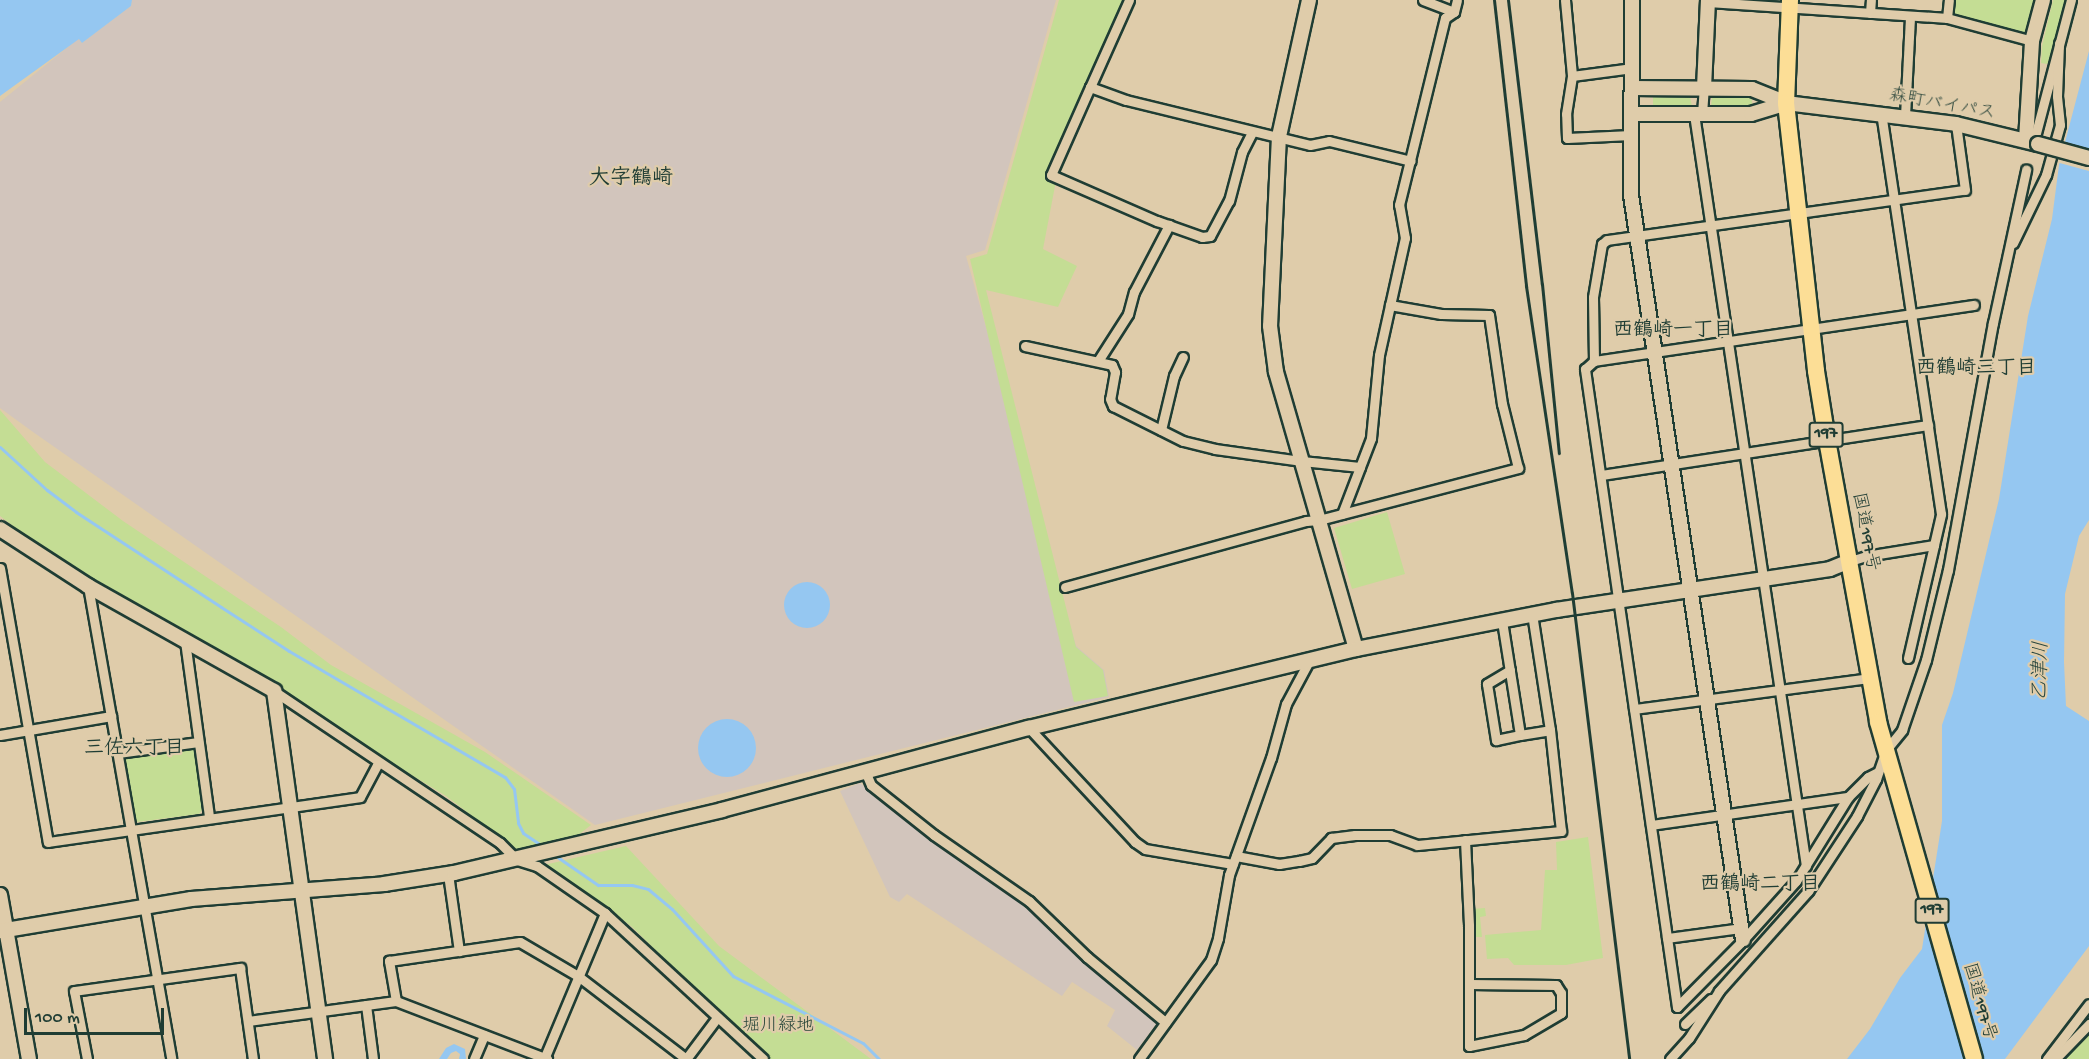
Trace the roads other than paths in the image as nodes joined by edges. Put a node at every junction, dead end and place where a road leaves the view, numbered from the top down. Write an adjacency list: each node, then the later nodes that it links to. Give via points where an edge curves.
1 (1129, 0): 21 (street)
2 (1310, 0): 32 (street)
3 (1424, 0): 13 (street)
4 (1457, 0): 13 (street)
5 (1565, 0): 20 (street)
6 (1632, 0): 19 (street)
7 (1871, 0): 14 (street)
8 (1949, 0): 16 (street)
9 (2043, 0): 17 (street)
10 (2071, 0): 18 (street)
11 (1708, 1): 12 (street); 23 (street)
12 (1790, 4): 14 (street); 24 (highway, 国道197号 / 197)
13 (1454, 12): 35 (street, via 1445,18)
14 (1870, 13): 15 (street)
15 (1910, 15): 16 (street); 28 (street)
16 (1947, 18): 17 (street)
17 (2032, 41): 33 (street)
18 (2059, 43): 33 (street); 42 (street, via 2060,125 2046,175)
19 (1632, 68): 20 (street); 22 (street)
20 (1572, 76): 31 (street, via 1567,138)
21 (1090, 87): 30 (street); 39 (street, via 1051,176)
22 (1632, 88): 23 (street); 26 (street)
23 (1704, 88): 24 (street, via 1752,89); 27 (street)
24 (1786, 103): 25 (street, 森町バイパス); 27 (street, via 1751,114); 38 (highway, 国道197号 / 197)
25 (1881, 113): 28 (street, 森町バイパス); 37 (street)
26 (1632, 114): 27 (street); 31 (street)
27 (1698, 114): 40 (street)
28 (1905, 116): 29 (street, 森町バイパス)
29 (1956, 124): 33 (street, 森町バイパス); 37 (street, via 1965,190)
30 (1252, 132): 32 (street); 39 (street, via 1242,152 1230,201 1210,236 1202,237)
31 (1631, 135): 41 (street, via 1631,195)
32 (1279, 136): 35 (street, via 1310,145 1329,141); 57 (street, via 1270,326 1276,372)
33 (2034, 139): 34 (street, 森町バイパス, bridge)
34 (2089, 158)
35 (1411, 161): 43 (street, via 1400,205 1405,238)
36 (2026, 170): 42 (street)
37 (1894, 200): 38 (street); 45 (street)
38 (1798, 213): 40 (street); 46 (highway, 国道197号 / 197)
39 (1169, 225): 51 (street, via 1134,292 1128,314)
40 (1710, 225): 41 (street); 47 (street)
41 (1638, 236): 49 (street); 52 (street, via 1602,244 1593,297)
42 (2008, 253): 92 (street, via 1948,570 1912,704)
43 (1390, 305): 59 (street, via 1379,355 1371,438); 61 (street, via 1441,314 1489,315 1502,404 1518,468)
44 (1974, 305): 45 (street)
45 (1911, 314): 46 (street); 53 (street)
46 (1811, 329): 47 (street); 55 (highway, 国道197号 / 197)
47 (1728, 341): 49 (street); 56 (street)
48 (1025, 346): 51 (street)
49 (1655, 352): 52 (street); 58 (street)
50 (1183, 357): 54 (street, via 1174,376)
51 (1098, 361): 54 (street, via 1112,365 1113,406)
52 (1594, 361): 60 (street, via 1585,369)
53 (1928, 425): 55 (street); 64 (street, via 1941,514)
54 (1161, 430): 57 (street, via 1183,441 1215,449)
55 (1827, 440): 56 (street); 65 (highway, 国道197号 / 197)
56 (1744, 453): 58 (street); 67 (street)
57 (1302, 461): 59 (street); 62 (street)
58 (1672, 464): 60 (street); 70 (street)
59 (1360, 467): 61 (street)
60 (1601, 475): 71 (street)
61 (1342, 514): 62 (street)
62 (1319, 520): 69 (street, via 1306,520); 75 (street)
63 (0, 529): 68 (street)
64 (1934, 545): 65 (street); 76 (street)
65 (1850, 561): 67 (street, via 1830,568); 79 (highway, 国道197号 / 197)
66 (0, 568): 86 (street)
67 (1763, 578): 70 (street); 80 (street)
68 (88, 586): 74 (street); 84 (street)
69 (1065, 587)
70 (1690, 590): 71 (street); 82 (street)
71 (1619, 600): 72 (street); 83 (street)
72 (1532, 614): 73 (street); 87 (street)
73 (1502, 621): 75 (street); 78 (street)
74 (185, 641): 81 (street); 90 (street)
75 (1356, 649): 77 (street)
76 (1908, 658)
77 (1309, 661): 85 (street); 104 (street, via 1286,705)
78 (1510, 670): 89 (street); 89 (street, via 1487,684 1496,740)
79 (1870, 678): 80 (street); 92 (highway, 国道197号 / 197)
80 (1780, 690): 82 (street); 96 (street)
81 (274, 691): 93 (street); 97 (street)
82 (1707, 700): 83 (street); 98 (street)
83 (1635, 710): 100 (street)
84 (111, 716): 86 (street); 91 (street)
85 (1029, 728): 94 (street); 104 (street, via 1145,849)
86 (28, 730): 88 (street); 101 (street, via 48,842)
87 (1550, 730): 89 (street); 102 (street, via 1561,831)
88 (0, 735)
89 (1520, 735)
90 (198, 741): 91 (street); 99 (street)
91 (118, 753): 101 (street)
92 (1884, 762): 95 (street); 118 (street, via 1857,816 1808,891); 141 (highway, 国道197号 / 197)
93 (378, 763): 97 (street, via 360,796); 103 (street, via 500,843)
94 (865, 771): 103 (street); 125 (street, via 871,785 934,835 1029,901 1087,957)
95 (1848, 797): 96 (street); 105 (street)
96 (1797, 804): 98 (street); 105 (street)
97 (290, 806): 99 (street); 107 (street)
98 (1724, 814): 100 (street); 112 (street)
99 (208, 817): 101 (street)
100 (1651, 825): 113 (street)
101 (130, 828): 109 (street)
102 (1465, 840): 104 (street, via 1416,845 1390,836 1355,835 1331,838 1312,858 1299,861 1279,864); 117 (street)
103 (517, 860): 106 (street); 110 (street, via 537,866)
104 (1234, 860): 125 (street, via 1211,960)
105 (1806, 866): 112 (street)
106 (448, 874): 107 (street); 114 (street)
107 (302, 891): 109 (street); 122 (street)
108 (0, 895): 111 (street)
109 (144, 906): 111 (street); 116 (street)
110 (605, 913): 115 (street); 123 (street)
111 (3, 930): 130 (street)
112 (1742, 934): 113 (street); 113 (street, via 1677,1006)
113 (1667, 938)
114 (459, 951): 115 (street, via 520,942); 119 (street, via 389,962)
115 (578, 976): 129 (street); 137 (street)
116 (157, 979): 124 (street, via 240,968); 131 (street, via 74,991); 132 (street)
117 (1469, 984): 117 (street, via 1556,985 1561,993 1561,1013 1524,1035 1469,1046)
118 (1719, 991): 127 (street); 140 (street, via 1689,1038)
119 (396, 1001): 121 (street); 128 (street)
120 (2089, 1004): 142 (street)
121 (366, 1005): 122 (street); 135 (street)
122 (319, 1011): 124 (street); 134 (street)
123 (716, 1019): 137 (street); 138 (street)
124 (248, 1021): 133 (street)
125 (1165, 1022): 139 (street)
126 (2089, 1023): 143 (street)
127 (1685, 1024)
128 (484, 1035): 129 (street); 136 (street)
129 (545, 1058)
130 (29, 1059)
131 (87, 1059)
132 (171, 1059)
133 (253, 1059)
134 (325, 1059)
135 (373, 1059)
136 (474, 1059)
137 (686, 1059)
138 (763, 1059)
139 (1139, 1059)
140 (1670, 1059)
141 (1974, 1059)
142 (2048, 1059)
143 (2055, 1059)

